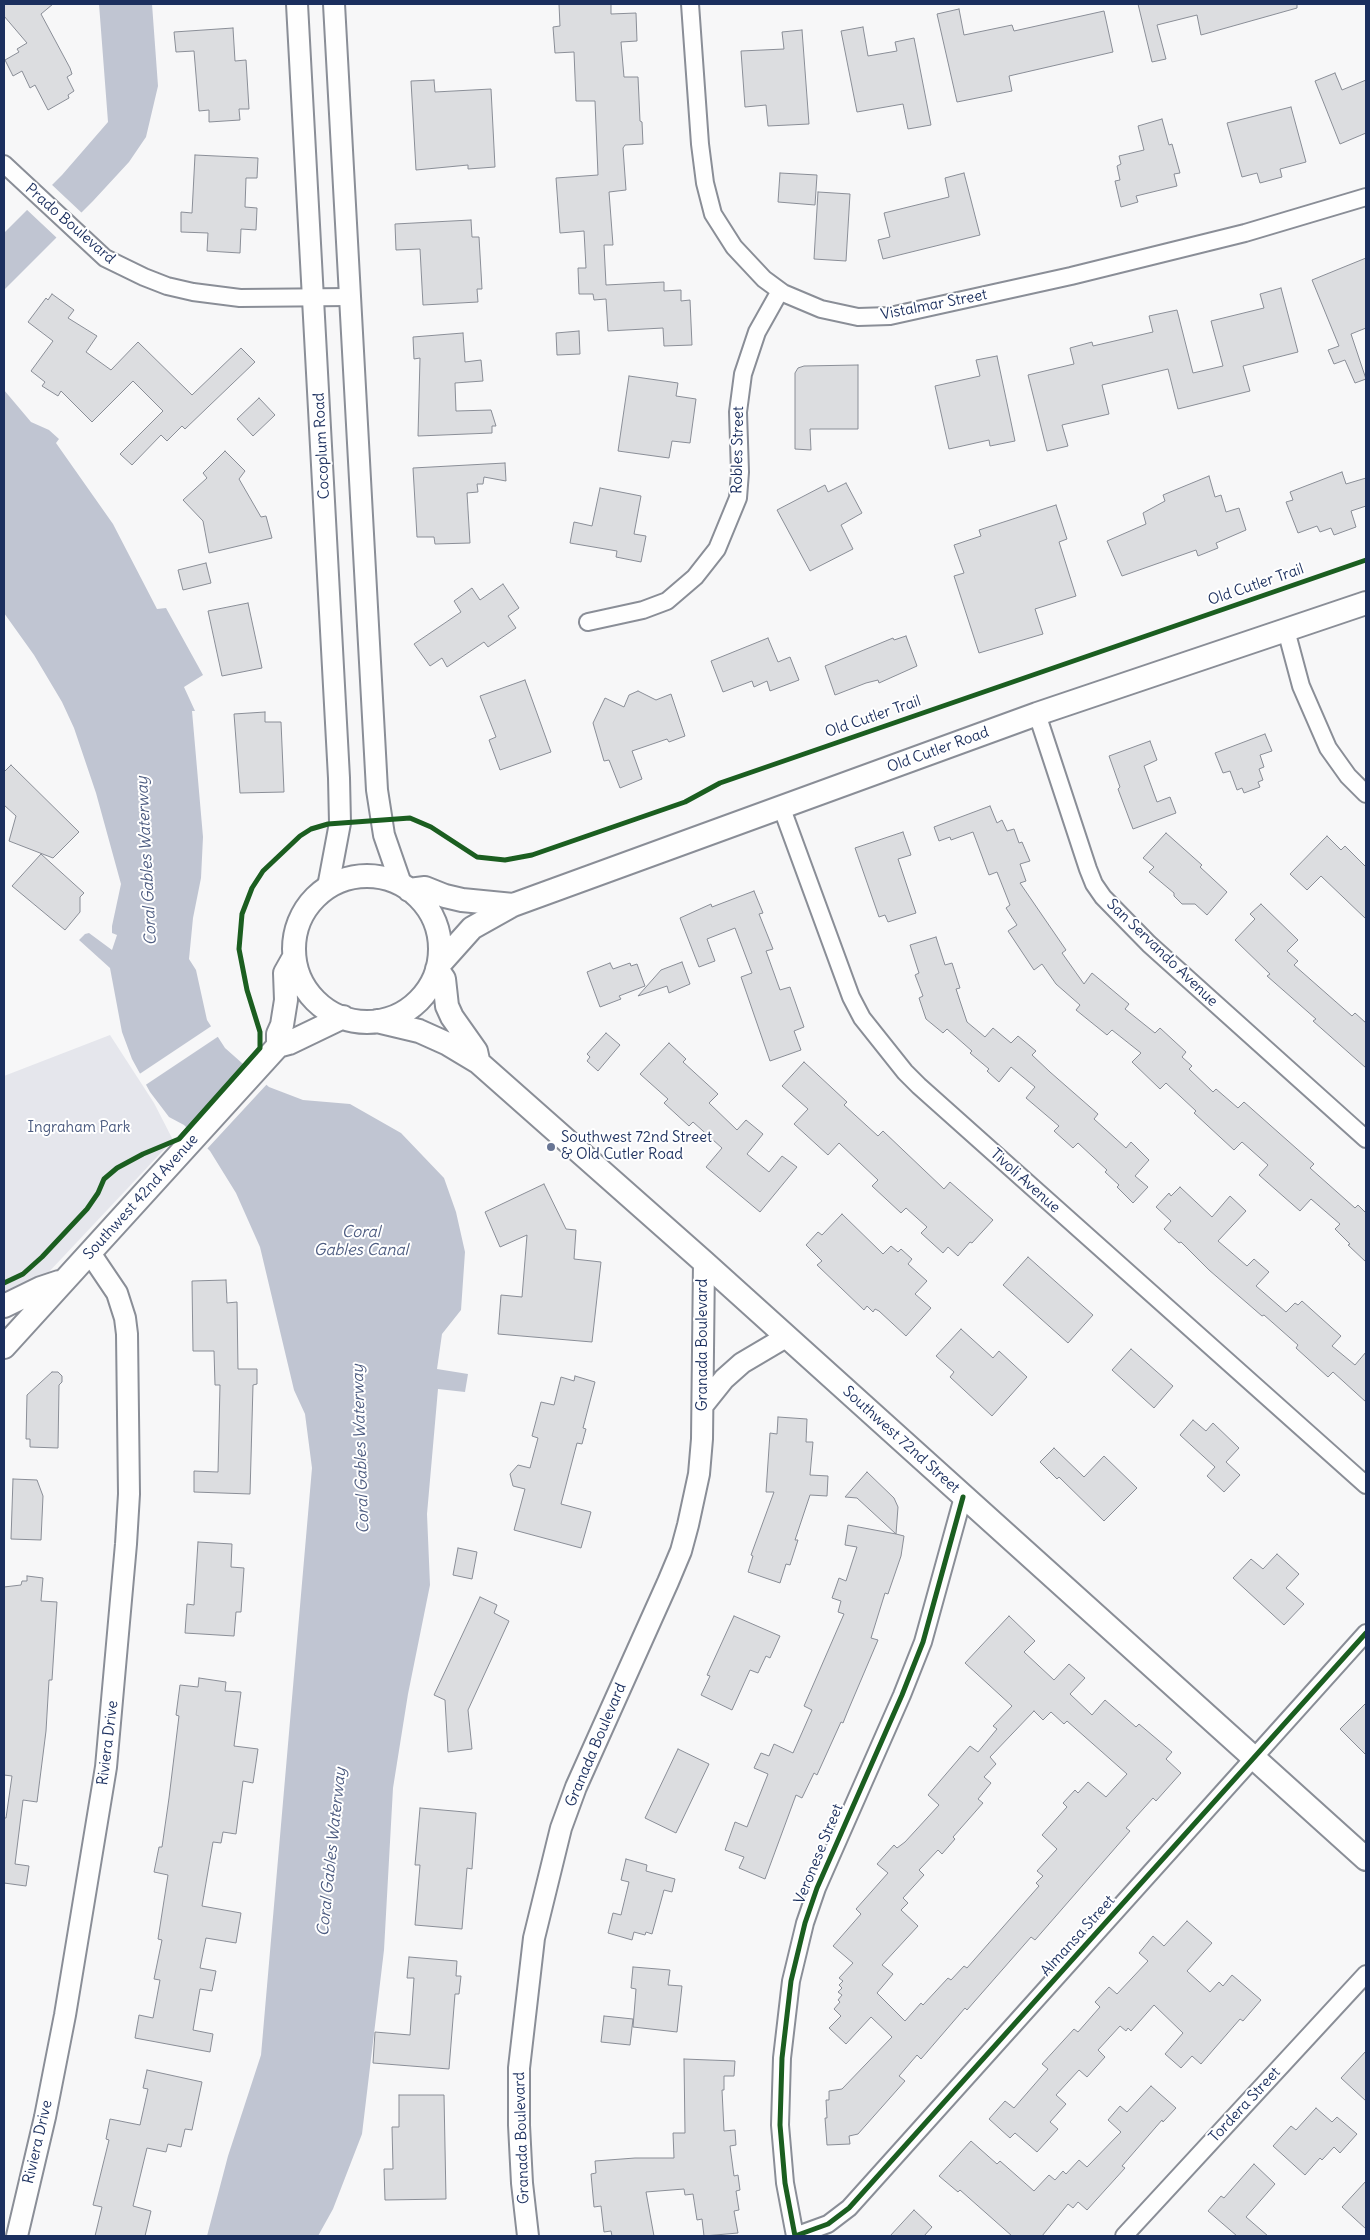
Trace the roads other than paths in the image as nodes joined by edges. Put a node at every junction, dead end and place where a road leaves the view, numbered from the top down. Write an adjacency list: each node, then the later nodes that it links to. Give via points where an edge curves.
1 (298, 4): 8 (street, Cocoplum Road)
2 (334, 4): 7 (street)
3 (690, 4): 6 (street, Vistalmar Street, via 700,144 713,214 745,261)
4 (4, 164): 8 (street, Prado Boulevard, via 91,246 120,267 167,286 193,292 240,298)
5 (1366, 197): 6 (street, Vistalmar Street, via 1245,233 890,316 841,314)
6 (780, 291): 10 (street, Robles Street, via 755,338 743,374 738,412 738,498 717,549 696,578 667,601 643,610)
7 (349, 297): 8 (street, Prado Boulevard); 16 (street, via 377,790 384,835)
8 (313, 299): 15 (street, Cocoplum Road, via 340,814)
9 (1366, 603): 11 (main road, Old Cutler Road)
10 (588, 622)
11 (1286, 630): 12 (main road, Old Cutler Road); 13 (street, via 1302,686 1328,748)
12 (1037, 714): 14 (main road, Old Cutler Road); 24 (street, San Servando Avenue, via 1088,869 1103,897 1149,944)
13 (1366, 794)
14 (782, 806): 17 (main road, Old Cutler Road); 32 (street, Tivoli Avenue, via 851,997 862,1018 905,1072)
15 (328, 887): 16 (main road, via 366,876 382,877); 18 (main road, via 312,900 303,913 297,927)
16 (405, 887): 17 (main road, Old Cutler Road, via 424,888 462,900); 19 (main road, via 430,912 436,926 440,949)
17 (513, 904): 19 (main road, Old Cutler Road, via 472,928)
18 (294, 957): 20 (main road, via 305,986 314,998); 22 (main road, via 285,973 286,1000)
19 (438, 968): 21 (main road, via 432,983 418,1001 399,1014); 23 (main road, Southwest 72nd Street, via 444,980 447,1006 476,1051)
20 (343, 1018): 21 (main road); 22 (main road, Southwest 42nd Avenue)
21 (377, 1021): 23 (main road, Southwest 72nd Street, via 419,1031)
22 (278, 1046): 25 (main road, Southwest 42nd Avenue)
23 (478, 1062): 26 (main road, Southwest 72nd Street)
24 (1366, 1139)
25 (90, 1252): 27 (main road, Southwest 42nd Avenue); 38 (street, Riviera Drive, via 116,1293 127,1334 129,1487 126,1544 106,1766 67,2006 45,2117)
26 (704, 1262): 29 (main road, Southwest 72nd Street); 31 (street, Granada Boulevard)
27 (65, 1280): 28 (main road); 30 (main road, Southwest 42nd Avenue)
28 (4, 1306)
29 (786, 1337): 31 (street, via 732,1371); 33 (main road, Southwest 72nd Street)
30 (4, 1348)
31 (704, 1404): 39 (street, Granada Boulevard, via 699,1474 681,1551 576,1787 561,1828 534,1938 519,2068 522,2183)
32 (1366, 1485)
33 (963, 1497): 35 (main road, Southwest 72nd Street); 40 (street, Veronese Street, via 923,1642 817,1888 791,1981 782,2058 780,2125 785,2183)
34 (1366, 1634): 35 (street, Almansa Street)
35 (1254, 1759): 36 (main road, Southwest 72nd Street); 40 (street, Almansa Street, via 849,2208 828,2224)
36 (1366, 1859)
37 (1366, 1974): 41 (street, Tordera Street)
38 (13, 2233)
39 (528, 2236)
40 (795, 2236)
41 (1124, 2236)

